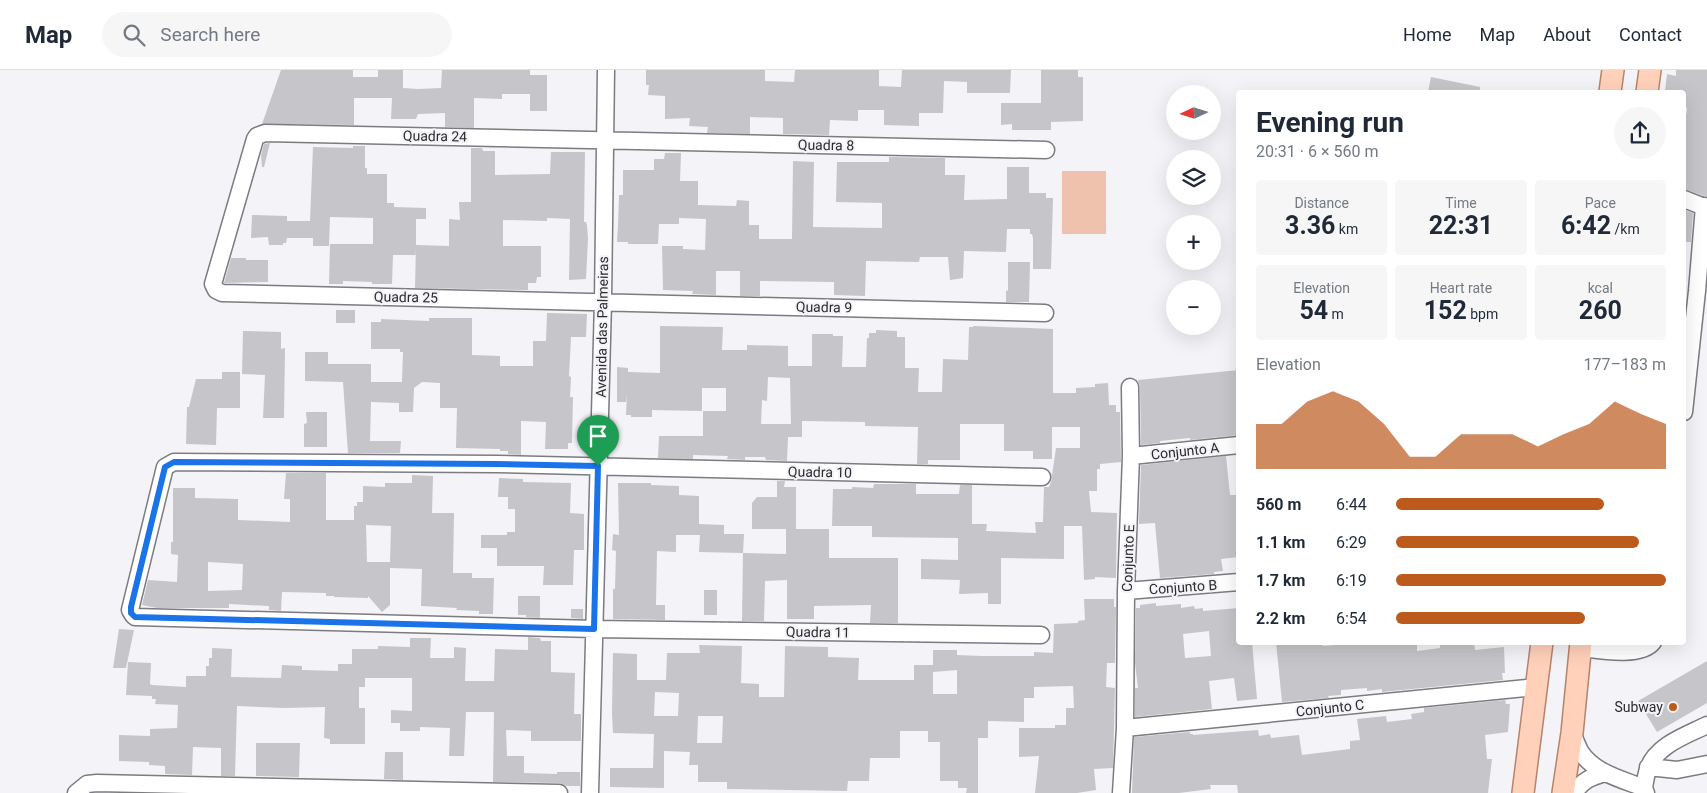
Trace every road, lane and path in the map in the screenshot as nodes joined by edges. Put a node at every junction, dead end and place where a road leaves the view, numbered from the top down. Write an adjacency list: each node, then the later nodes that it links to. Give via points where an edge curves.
1 (606, 70): 6 (street, Avenida das Palmeiras)
2 (1613, 70): 4 (main road)
3 (1650, 70): 5 (main road)
4 (1610, 90)
5 (1647, 90)
6 (605, 140): 7 (street, Quadra 8); 10 (street, Quadra 24, via 265,133 255,139); 11 (street, Avenida das Palmeiras)
7 (1046, 150)
8 (1686, 200): 9 (street)
9 (1705, 207): 14 (street)
10 (214, 284): 11 (street, Quadra 25, via 222,293)
11 (603, 302): 12 (street, Quadra 9); 17 (street, Avenida das Palmeiras)
12 (1045, 313)
13 (1130, 387): 16 (street, Conjunto E)
14 (1686, 393)
15 (1236, 445): 16 (street, Conjunto A)
16 (1131, 456): 20 (street, Conjunto E)
17 (598, 466): 18 (street, Quadra 10); 21 (street, Quadra 10, via 174,462 165,467 131,607); 22 (street, Avenida das Palmeiras)
18 (1042, 477)
19 (1236, 582): 20 (street, Conjunto B)
20 (1126, 591): 29 (street, Conjunto E)
21 (135, 617): 22 (street, Quadra 11)
22 (594, 629): 23 (street, Quadra 11); 37 (street, Avenida das Palmeiras)
23 (1041, 634)
24 (1542, 645): 27 (main road)
25 (1580, 645): 26 (street, via 1624,652 1641,651); 30 (main road)
26 (1650, 645)
27 (1536, 687): 29 (street, Conjunto C); 39 (main road)
28 (1707, 725): 32 (street, via 1677,739)
29 (1125, 728): 38 (street, Conjunto E)
30 (1572, 733): 33 (street, via 1580,751); 40 (main road)
31 (1707, 764): 32 (street, via 1677,770)
32 (1648, 767): 34 (street)
33 (1605, 773): 34 (street); 41 (street, via 1590,777)
34 (1645, 791)
35 (76, 793): 36 (street, via 87,784 97,783)
36 (559, 793)
37 (590, 793)
38 (1121, 793)
39 (1522, 793)
40 (1563, 793)
41 (1574, 793)

